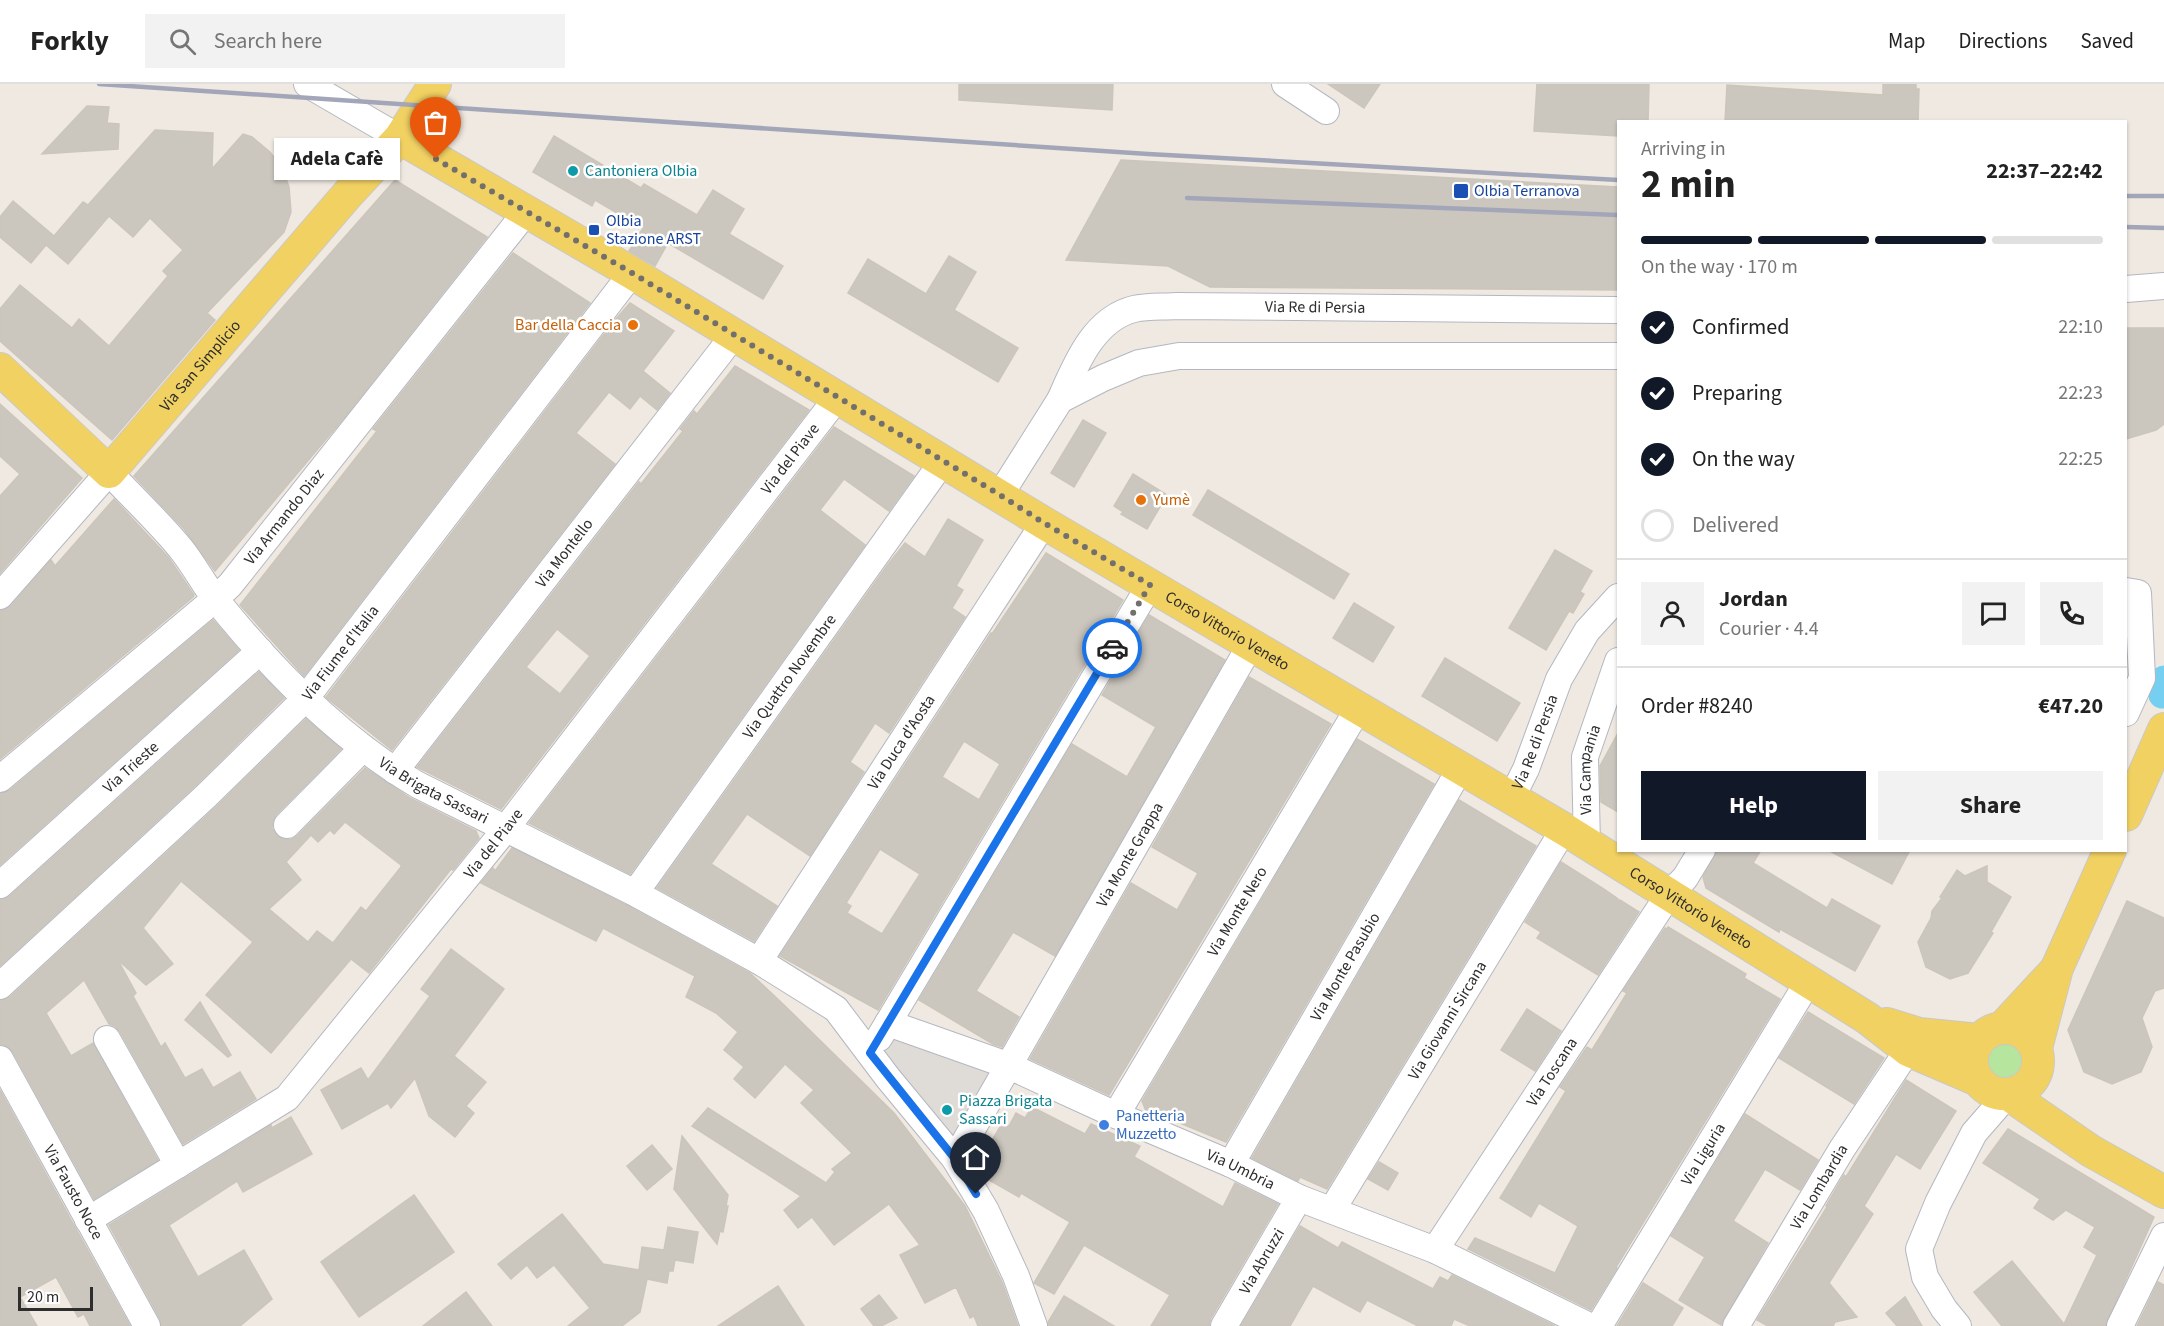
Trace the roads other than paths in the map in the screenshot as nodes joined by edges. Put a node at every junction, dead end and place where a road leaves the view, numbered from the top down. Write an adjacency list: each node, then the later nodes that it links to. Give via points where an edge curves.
1 (307, 84): 5 (street)
2 (435, 84): 5 (main road, Via San Simplicio)
3 (1286, 84): 4 (street)
4 (1326, 111)
5 (400, 138): 6 (main road, Corso Vittorio Veneto); 17 (main road, Via San Simplicio)
6 (526, 212): 7 (main road, Corso Vittorio Veneto); 24 (street, Via Armando Diaz)
7 (632, 273): 11 (main road, Corso Vittorio Veneto); 28 (street, Via Fiume d'Italia)
8 (2164, 286): 9 (street)
9 (2127, 289)
10 (1617, 310): 15 (street, Via Re di Persia, via 1176,306 1133,309 1107,323 1079,356)
11 (734, 335): 14 (main road, Corso Vittorio Veneto); 34 (street, Via Montello)
12 (1617, 356): 15 (street, via 1179,356 1139,363)
13 (0, 369): 17 (main road)
14 (837, 398): 16 (main road, Corso Vittorio Veneto); 39 (street, Via del Piave)
15 (1060, 400): 18 (street, Via Re di Persia)
16 (943, 461): 18 (main road, Corso Vittorio Veneto); 44 (street, Via Quattro Novembre)
17 (109, 472): 22 (street, Via San Simplicio); 24 (street, Via Brigata Sassari, via 181,549)
18 (1000, 495): 19 (main road, Corso Vittorio Veneto)
19 (1044, 523): 20 (main road, Corso Vittorio Veneto); 46 (street, Via Duca d'Aosta)
20 (1150, 585): 25 (main road, Corso Vittorio Veneto); 51 (street)
21 (2127, 591): 30 (street, via 2138,593 2142,678)
22 (0, 596)
23 (1617, 598): 36 (street, Via Re di Persia, via 1587,631 1559,679)
24 (215, 599): 26 (street, Via Brigata Sassari); 35 (street, Via Armando Diaz)
25 (1251, 644): 29 (main road, Corso Vittorio Veneto); 58 (street, Via Monte Grappa)
26 (260, 651): 28 (street, Via Brigata Sassari); 43 (street, Via Trieste)
27 (1617, 664): 40 (street, Via Campania, via 1585,757)
28 (305, 699): 32 (street, Via Brigata Sassari); 49 (street, Via Fiume d'Italia)
29 (1358, 709): 33 (main road, Corso Vittorio Veneto); 61 (street, Via Monte Nero)
30 (2127, 711)
31 (2164, 729): 37 (main road)
32 (363, 748): 34 (street, Via Brigata Sassari); 38 (street)
33 (1460, 769): 36 (main road, Corso Vittorio Veneto); 65 (street, Via Monte Pasubio)
34 (395, 771): 39 (street, Via Brigata Sassari)
35 (0, 779)
36 (1512, 799): 40 (main road, Corso Vittorio Veneto)
37 (2127, 813)
38 (287, 825)
39 (505, 830): 44 (street, Via Brigata Sassari); 66 (street, Via del Piave, via 287,1098)
40 (1575, 837): 45 (main road, Corso Vittorio Veneto); 69 (street, Via Giovanni Sircana)
41 (1701, 852): 45 (street, Via Toscana, via 1685,878)
42 (2109, 852): 47 (main road)
43 (0, 885)
44 (635, 893): 46 (street, Via Brigata Sassari)
45 (1669, 894): 48 (main road, Corso Vittorio Veneto); 72 (street, Via Toscana)
46 (759, 961): 55 (street, Via Brigata Sassari, via 836,1009)
47 (2057, 968): 52 (main road); 57 (main road)
48 (1808, 982): 50 (main road, Corso Vittorio Veneto); 77 (street, Via Liguria)
49 (0, 987)
50 (1867, 1018): 52 (main road, Corso Vittorio Veneto, via 1919,1034); 54 (main road, Corso Vittorio Veneto)
51 (888, 1023): 55 (street); 58 (street, Via Umbria)
52 (1990, 1034): 57 (main road, via 2012,1028 2022,1033 2030,1039); 59 (main road, via 1974,1049 1973,1071)
53 (107, 1039): 66 (street)
54 (1908, 1050): 59 (main road, Corso Vittorio Veneto); 78 (street, Via Lombardia, via 1842,1149)
55 (870, 1053): 64 (street)
56 (0, 1059): 70 (street, Via Fausto Noce)
57 (2036, 1059): 60 (main road, via 2028,1086); 63 (main road, via 2061,1111)
58 (1008, 1065): 61 (street, Via Umbria); 64 (street, Via Monte Grappa)
59 (1978, 1080): 60 (main road, via 1992,1092); 62 (street)
60 (2008, 1094): 62 (street); 63 (main road)
61 (1116, 1115): 65 (street, Via Umbria)
62 (1974, 1133): 79 (street, via 1919,1249 1925,1277)
63 (2091, 1151): 67 (main road)
64 (955, 1159): 74 (street, via 986,1211)
65 (1231, 1164): 68 (street, Via Umbria)
66 (178, 1165): 70 (street, Via del Piave)
67 (2164, 1192)
68 (1299, 1198): 69 (street, Via Umbria); 75 (street, Via Abruzzi)
69 (1332, 1210): 72 (street, Via Umbria)
70 (88, 1220): 73 (street, Via Fausto Noce)
71 (2164, 1236): 80 (street)
72 (1435, 1250): 76 (street, Via Umbria)
73 (147, 1326)
74 (1034, 1326)
75 (1224, 1326)
76 (1589, 1326)
77 (1599, 1326)
78 (1736, 1326)
79 (1958, 1326)
80 (2120, 1326)

